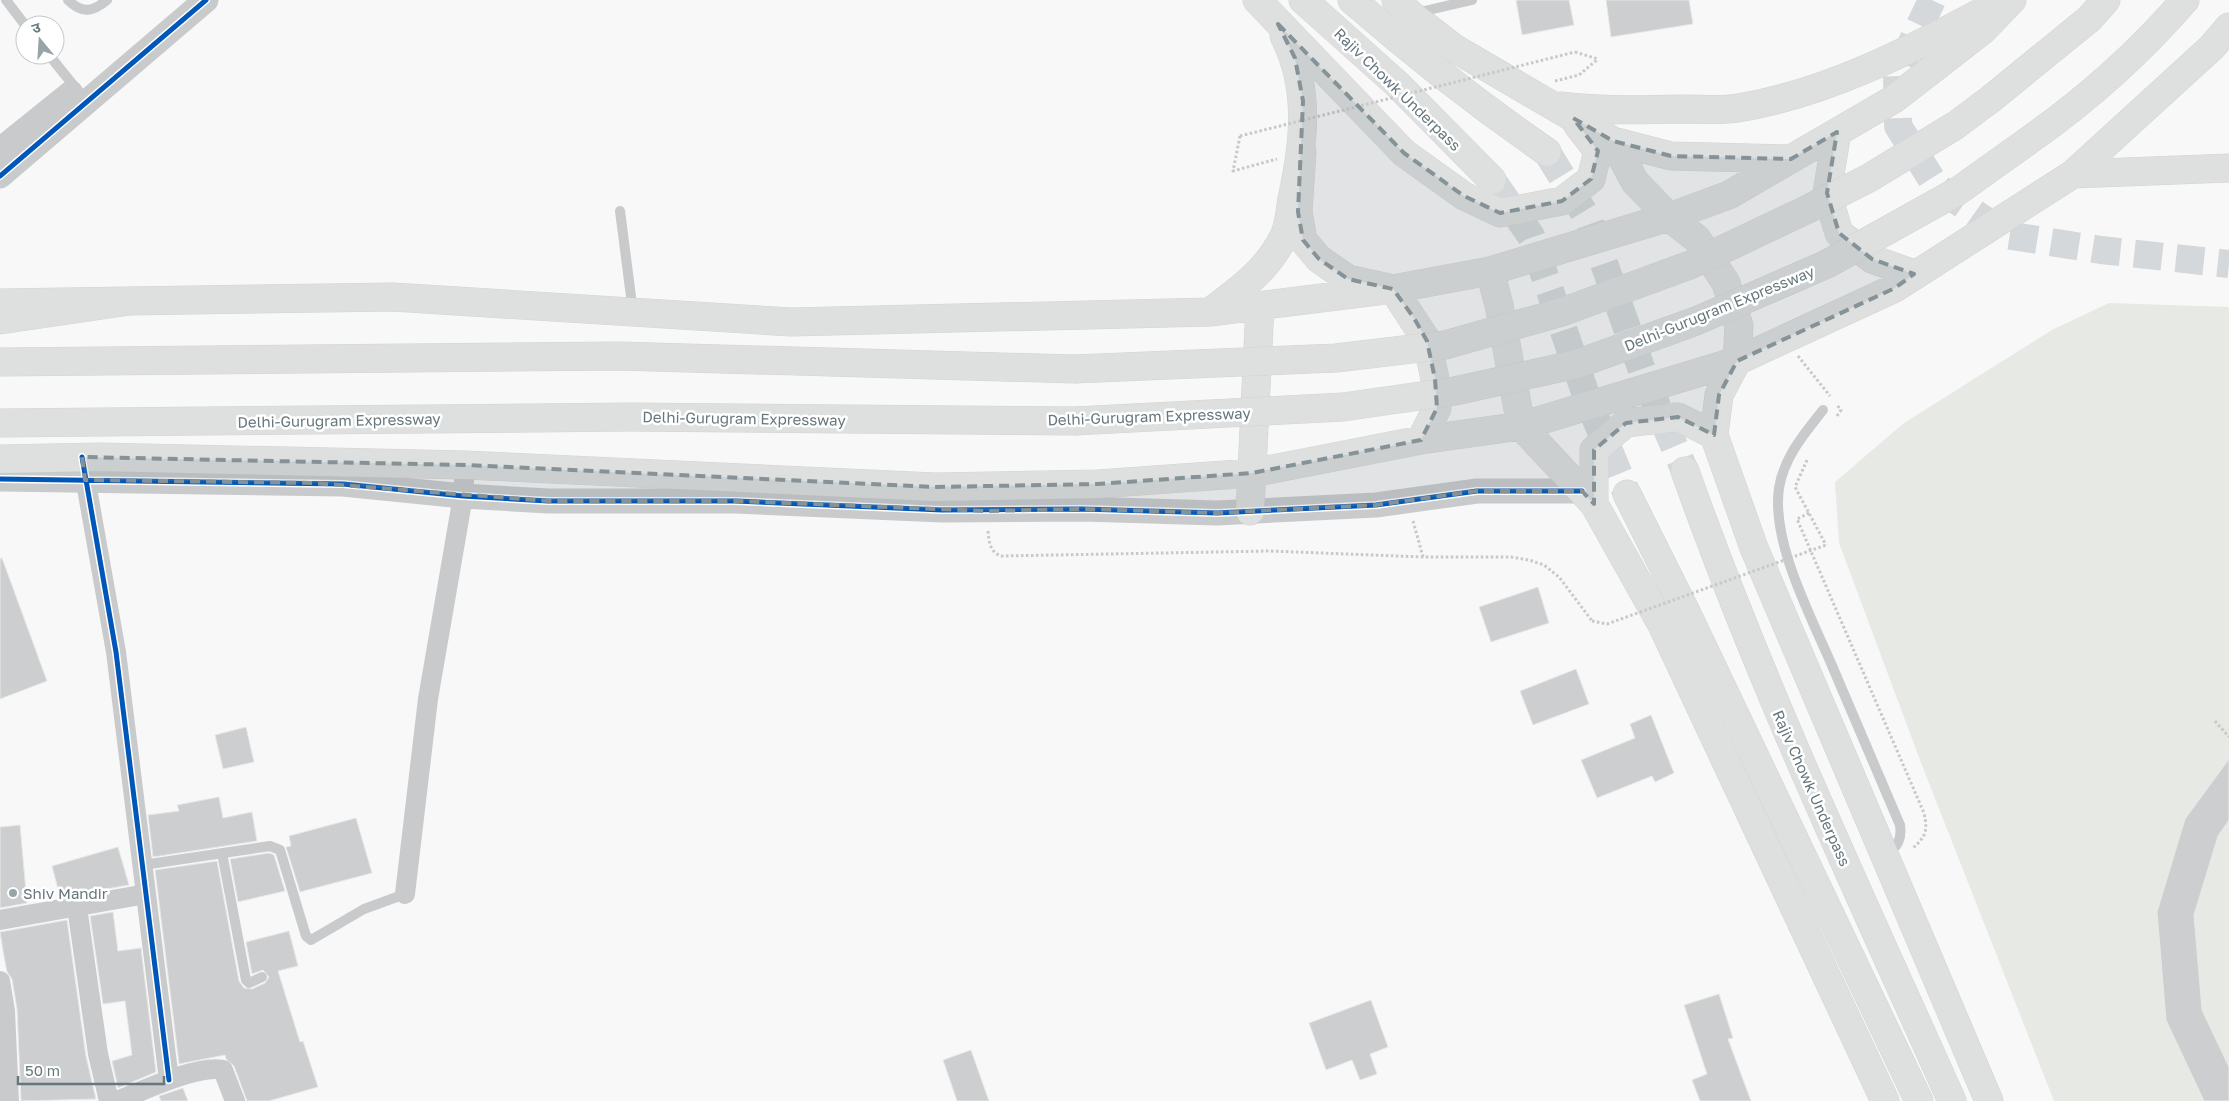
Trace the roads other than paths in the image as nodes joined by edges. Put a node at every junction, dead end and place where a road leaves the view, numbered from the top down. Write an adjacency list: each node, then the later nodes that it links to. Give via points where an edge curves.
1 (6, 0): 15 (lane)
2 (68, 0): 3 (lane, via 84,10 97,9)
3 (107, 0)
4 (179, 0): 19 (street)
5 (206, 0): 19 (street)
6 (1257, 0): 16 (main road)
7 (1302, 0): 30 (main road, Rajiv Chowk Underpass, via 1397,84)
8 (1352, 0): 25 (main road, via 1405,46)
9 (1472, 0): 14 (lane)
10 (2002, 0): 20 (main road, via 1911,48 1832,82 1761,103 1737,109 1589,109)
11 (2012, 0): 21 (main road, via 1983,30 1894,99)
12 (2106, 0): 43 (main road, bridge, via 2089,19 1992,98 1956,125 1870,178 1690,265 1562,312 1444,345 1336,358 1074,369 620,356)
13 (2185, 0): 45 (main road, Delhi-Gurugram Expressway, bridge, via 2152,37 2065,115 1958,191 1827,264 1696,320 1577,364 1455,391 1343,407 1076,421 620,417)
14 (1403, 7): 20 (main road, via 1454,48)
15 (17, 15)
16 (1278, 24): 20 (main road, via 1404,153 1464,196 1500,213 1562,201 1591,179 1598,150); 24 (main road, via 1295,58 1303,101)
17 (2229, 27): 28 (main road, via 2212,47)
18 (57, 65): 19 (lane)
19 (81, 95): 23 (street); 29 (street)
20 (1562, 112): 22 (main road)
21 (1837, 132): 26 (main road); 34 (main road, via 1827,193 1839,233 1872,259)
22 (1613, 141): 26 (main road, via 1671,156); 32 (main road, via 1635,182)
23 (0, 150)
24 (1302, 152): 35 (main road, via 1298,212 1303,240 1319,259 1348,279); 39 (main road, via 1284,236 1256,277)
25 (1547, 152)
26 (1791, 159): 32 (main road, via 1729,195)
27 (2229, 168): 28 (main road)
28 (2073, 174): 34 (main road)
29 (0, 176)
30 (1492, 180)
31 (620, 211): 40 (lane)
32 (1669, 217): 33 (main road); 42 (main road, via 1698,239 1726,283 1739,326)
33 (1490, 271): 35 (main road); 46 (main road)
34 (1914, 274): 42 (main road, via 1895,288)
35 (1394, 290): 38 (main road); 48 (main road, via 1427,342 1435,379 1437,408)
36 (123, 302): 37 (main road); 40 (main road, via 393,297); 41 (main road)
37 (0, 303)
38 (1260, 306): 39 (main road); 53 (main road)
39 (1210, 312): 40 (main road, via 791,322)
40 (634, 313)
41 (0, 320)
42 (1737, 361): 46 (main road); 47 (main road, via 1719,395)
43 (0, 362)
44 (1823, 410): 60 (lane, via 1795,446 1784,469 1779,491 1781,530 1796,580 1900,825 1902,837)
45 (0, 423)
46 (1521, 426): 48 (main road); 57 (main road)
47 (1714, 435): 57 (main road, via 1678,417 1626,423 1594,450); 60 (main road, via 1754,548)
48 (1421, 440): 53 (main road)
49 (0, 458): 51 (main road)
50 (465, 465): 51 (main road); 53 (main road, via 935,486 1098,484); 56 (street)
51 (83, 469): 54 (street); 56 (street, via 343,484); 61 (street, via 116,652)
52 (1685, 471): 77 (main road, Rajiv Chowk Underpass, via 1773,700)
53 (1252, 473): 58 (main road)
54 (0, 479)
55 (1626, 494): 76 (main road, via 1688,616)
56 (463, 496): 58 (street, via 736,501 986,511); 63 (street, via 428,699)
57 (1588, 498): 58 (street, via 1477,491 1376,505); 75 (main road, via 1662,624)
58 (1250, 511)
59 (222, 853): 61 (lane); 63 (lane, via 270,846 280,850 306,936 311,940 364,909); 66 (lane, via 246,980 249,983)
60 (1887, 862): 78 (main road)
61 (143, 865): 62 (street)
62 (146, 894): 64 (street); 70 (street)
63 (405, 894)
64 (77, 907): 65 (street); 72 (street, via 98,1054)
65 (0, 920)
66 (262, 977)
67 (0, 981): 68 (street)
68 (2, 1010): 69 (street)
69 (4, 1078): 71 (street)
70 (169, 1080): 73 (street); 74 (street, via 214,1068 223,1070)
71 (9, 1101)
72 (109, 1101)
73 (117, 1101)
74 (235, 1101)
75 (1884, 1101)
76 (1919, 1101)
77 (1952, 1101)
78 (1989, 1101)

